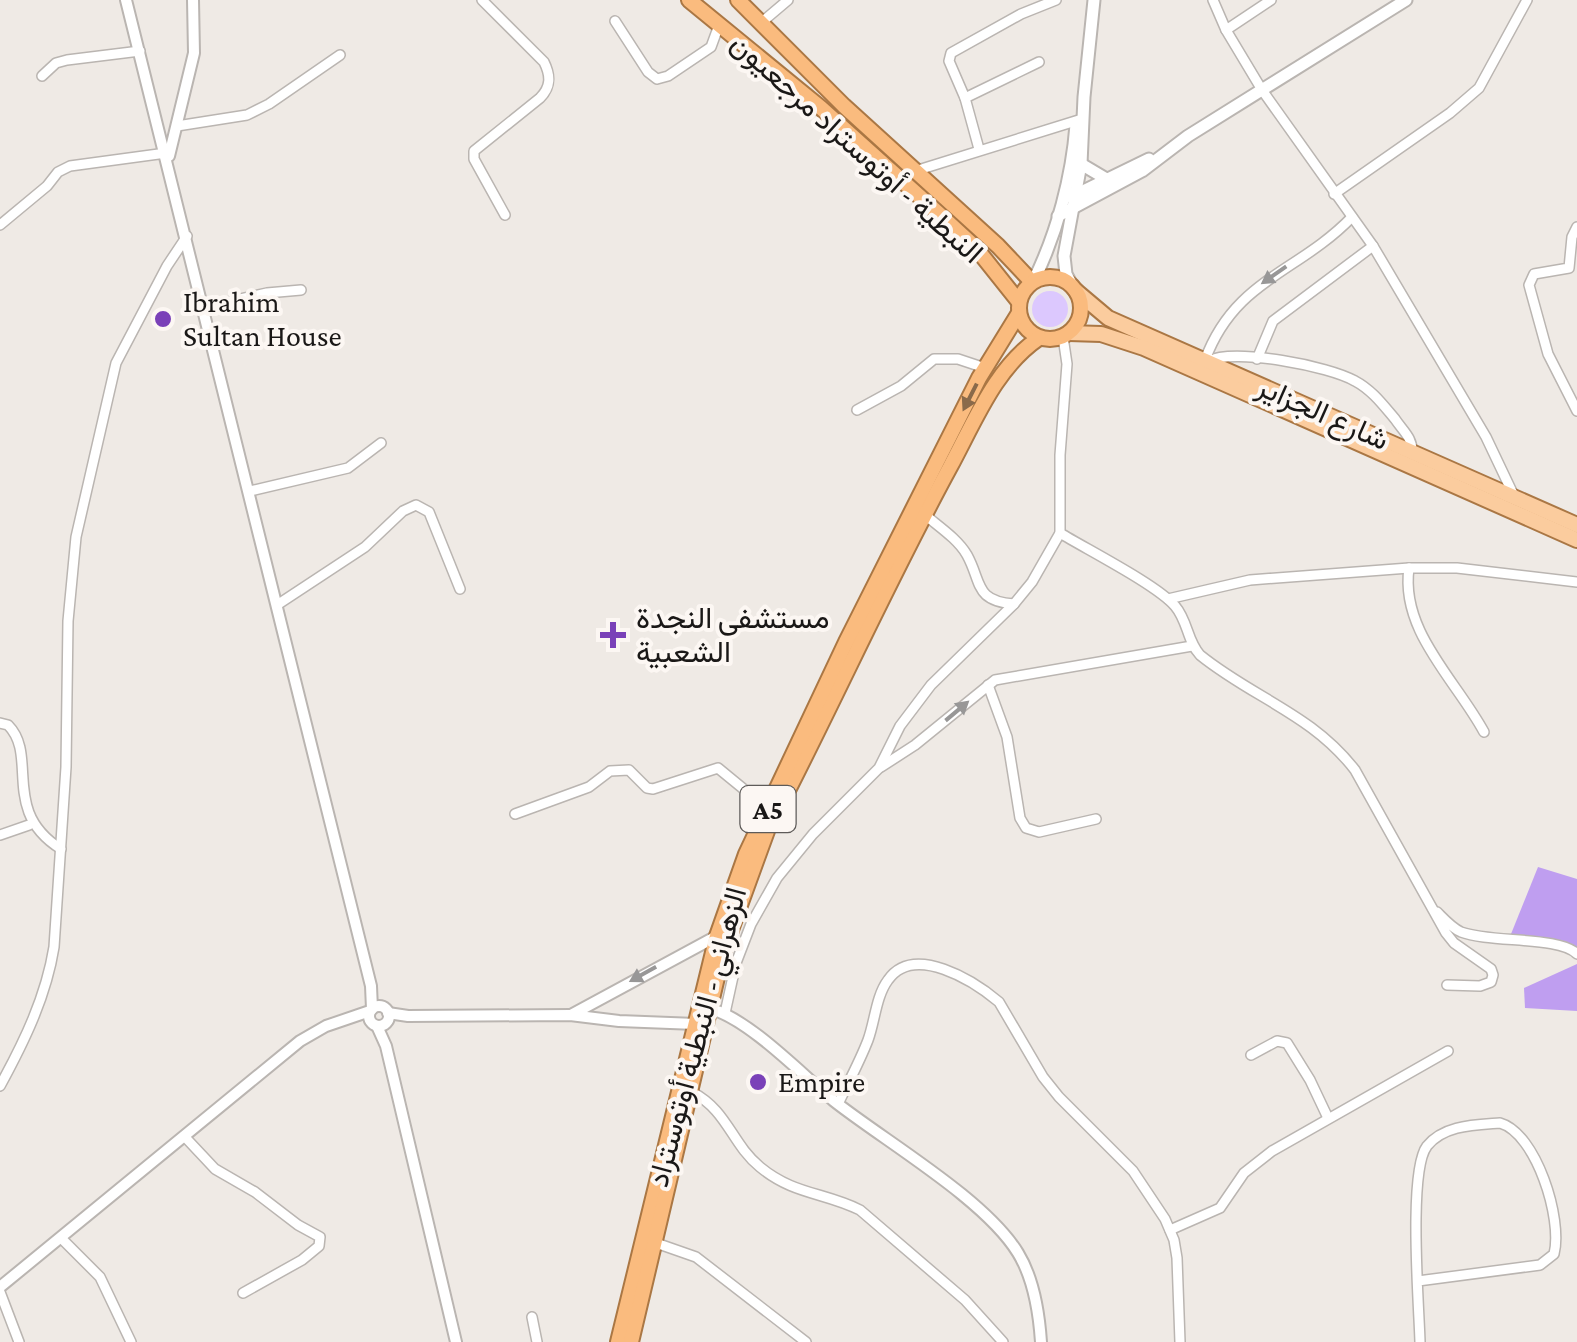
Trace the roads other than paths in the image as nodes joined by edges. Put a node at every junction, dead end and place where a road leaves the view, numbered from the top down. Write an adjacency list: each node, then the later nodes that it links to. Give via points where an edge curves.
1 (126, 0): 17 (street)
2 (194, 0): 24 (street, via 194,53)
3 (482, 0): 35 (street, via 550,75 540,98 474,151)
4 (688, 0): 15 (highway, النبطية - أوتوستراد مرجعيون)
5 (738, 0): 14 (highway, النبطية - أوتوستراد مرجعيون)
6 (788, 0): 14 (street)
7 (1056, 0): 22 (street, via 952,54 949,62)
8 (1094, 0): 23 (main road)
9 (1213, 0): 16 (street)
10 (1270, 0): 16 (street)
11 (1406, 0): 21 (main road)
12 (1528, 0): 31 (street, via 1479,88)
13 (616, 21): 15 (street, via 657,79 711,47)
14 (762, 22): 29 (highway, النبطية - أوتوستراد مرجعيون)
15 (719, 25): 46 (highway, النبطية - أوتوستراد مرجعيون, via 963,236)
16 (1226, 30): 21 (street)
17 (140, 51): 20 (street, via 67,60); 27 (street)
18 (340, 55): 24 (street, via 247,116)
19 (1038, 62): 22 (street)
20 (42, 76)
21 (1262, 90): 26 (main road); 31 (street)
22 (965, 98): 25 (street)
23 (1080, 119): 25 (street); 28 (main road); 33 (main road)
24 (177, 126): 27 (street)
25 (980, 149): 29 (street)
26 (1162, 153): 30 (main road); 34 (main road)
27 (167, 156): 38 (street, via 70,166); 40 (street)
28 (1082, 164): 30 (main road); 32 (main road)
29 (914, 172): 42 (highway, النبطية - أوتوستراد مرجعيون)
30 (1108, 180): 32 (main road)
31 (1334, 194): 37 (street)
32 (1077, 196): 33 (main road); 34 (main road)
33 (1061, 201): 36 (main road)
34 (1074, 210): 36 (main road); 43 (main road, via 1064,256)
35 (505, 214)
36 (1058, 216): 42 (main road)
37 (1352, 217): 41 (street); 50 (street, one-way to 50, via 1236,305)
38 (0, 225)
39 (1577, 227): 53 (street, via 1569,268 1534,274 1528,285 1548,354)
40 (187, 236): 45 (street); 78 (street, via 116,363 76,537)
41 (1373, 246): 49 (street, via 1273,321); 57 (street)
42 (1033, 281): 43 (highway, via 1048,276); 46 (highway, A5)
43 (1075, 289): 47 (highway, via 1081,314); 50 (main road, شارع الجزاير, via 1108,318)
44 (301, 290): 45 (street)
45 (204, 306): 56 (street)
46 (1019, 308): 48 (highway, via 1022,324); 51 (highway, الزهراني - النبطية أوتوستراد / A5)
47 (1066, 335): 48 (highway); 60 (street); 61 (main road, شارع الجزاير, via 1101,334 1144,348)
48 (1039, 338): 58 (highway, الزهراني - النبطية أوتوستراد / A5, via 995,384)
49 (1257, 359): 50 (street); 55 (street, via 1354,380 1409,438)
50 (1206, 361): 55 (main road, شارع الجزاير)
51 (986, 368): 52 (street, via 939,357); 73 (highway, الزهراني - النبطية أوتوستراد / A5, one-way to 73)
52 (856, 410)
53 (1577, 411)
54 (381, 444): 56 (street, via 348,468)
55 (1412, 453): 57 (main road, شارع الجزاير)
56 (250, 491): 66 (street)
57 (1515, 498): 59 (main road, شارع الجزاير)
58 (924, 514): 67 (street, via 964,550 987,596); 83 (highway, الزهراني - النبطية أوتوستراد / A5, via 767,830 723,952)
59 (1577, 525)
60 (1060, 533): 65 (street); 67 (street)
61 (1577, 540)
62 (1409, 568): 63 (street); 65 (street, via 1250,580); 71 (street, via 1408,598 1418,628)
63 (1577, 582)
64 (460, 589): 66 (street, via 428,512 416,504)
65 (1168, 599): 68 (street, via 1183,617)
66 (277, 604): 85 (street)
67 (1014, 604): 72 (street, via 914,704)
68 (1192, 646): 69 (street); 79 (street, via 1338,748)
69 (988, 685): 72 (street, one-way to 69); 75 (street, via 1026,828 1038,832)
70 (0, 723): 76 (street, via 15,734 20,807)
71 (1484, 732)
72 (878, 768): 83 (street, via 777,878 750,924)
73 (768, 809): 74 (street, via 718,768 653,789 617,769 589,788); 80 (highway, الزهراني - النبطية أوتوستراد / A5)
74 (515, 814)
75 (1096, 819)
76 (28, 825): 77 (street); 78 (street)
77 (0, 835)
78 (61, 849): 89 (street, via 50,969)
79 (1429, 904): 81 (street, via 1457,930 1554,944); 82 (street, via 1454,943 1493,975 1480,986)
80 (717, 936): 84 (street, one-way to 84); 86 (highway, الزهراني - النبطية أوتوستراد / A5)
81 (1577, 954)
82 (1447, 985)
83 (718, 1011): 90 (highway, الزهراني - النبطية أوتوستراد / A5); 91 (street)
84 (570, 1015): 85 (street); 86 (street)
85 (379, 1016): 93 (street, via 326,1026); 105 (street)
86 (696, 1024): 107 (highway, الزهراني - النبطية أوتوستراد / A5)
87 (1448, 1051): 92 (street)
88 (1251, 1055): 92 (street, via 1277,1040 1287,1043)
89 (0, 1086)
90 (692, 1092): 96 (highway, الزهراني - النبطية أوتوستراد / A5); 110 (street, via 718,1110 756,1164 803,1193 860,1210)
91 (838, 1104): 94 (street, via 898,969 911,964 968,979 998,1002 1059,1097 1133,1171); 111 (street, via 971,1203 1008,1239 1030,1280)
92 (1328, 1118): 94 (street, via 1250,1167 1215,1212)
93 (184, 1136): 95 (street); 99 (street, via 215,1169 320,1237 302,1260)
94 (1170, 1230): 112 (street)
95 (61, 1238): 98 (street); 101 (street, via 100,1277)
96 (656, 1242): 108 (highway, الزهراني - النبطية أوتوستراد / A5); 109 (street, via 696,1257)
97 (1418, 1281): 97 (street, via 1540,1266 1554,1254 1550,1194 1507,1125 1453,1129 1422,1155); 113 (street)
98 (0, 1289): 102 (street)
99 (243, 1294)
100 (532, 1317): 106 (street)
101 (125, 1330): 103 (street); 104 (street)
102 (19, 1342)
103 (122, 1342)
104 (132, 1342)
105 (456, 1342)
106 (537, 1342)
107 (618, 1342)
108 (631, 1342)
109 (806, 1342)
110 (1003, 1342)
111 (1041, 1342)
112 (1180, 1342)
113 (1420, 1342)

